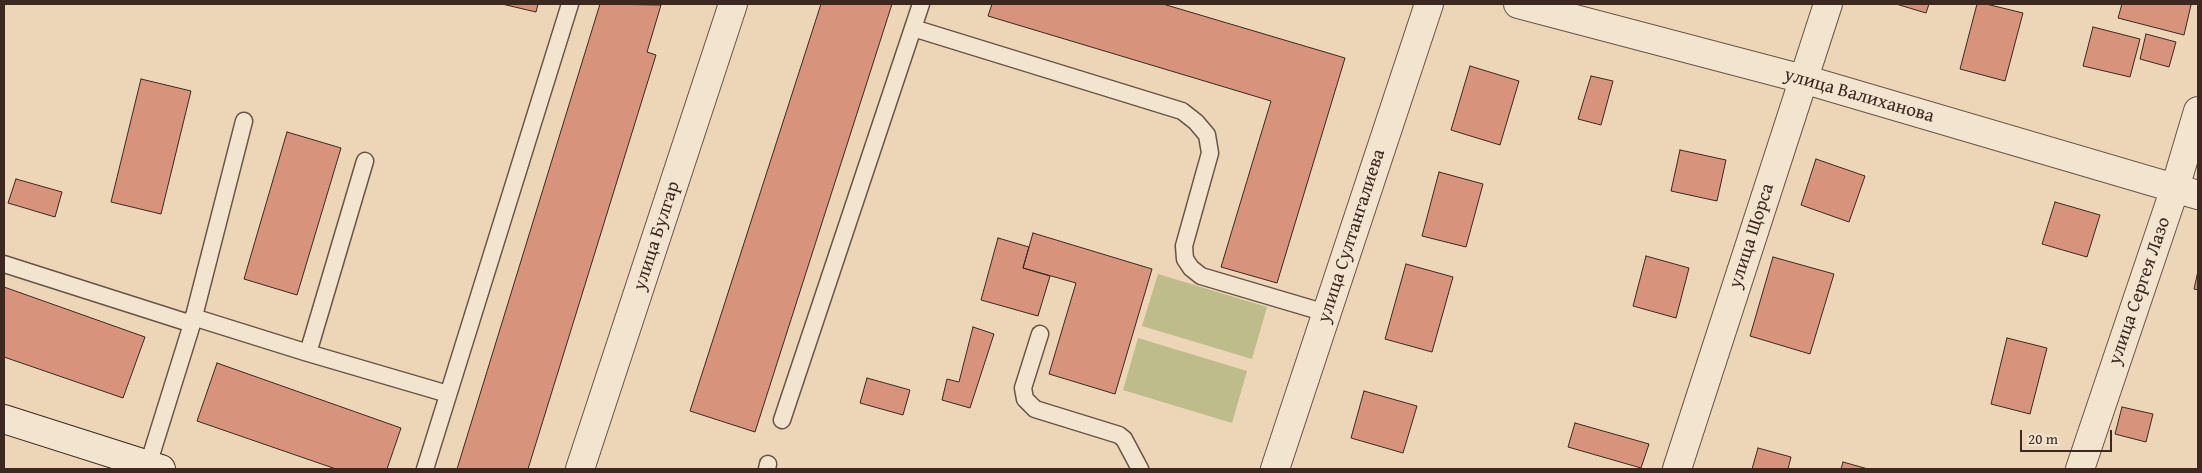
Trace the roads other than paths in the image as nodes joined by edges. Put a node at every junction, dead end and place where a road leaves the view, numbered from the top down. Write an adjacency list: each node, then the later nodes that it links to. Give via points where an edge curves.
1 (570, 4): 18 (lane)
2 (733, 4): 23 (street, улица Булгар)
3 (921, 4): 7 (lane)
4 (1429, 4): 14 (street, улица Султангалиева)
5 (1518, 4): 8 (street, улица Валиханова)
6 (1828, 4): 8 (street, улица Щорса)
7 (913, 28): 14 (lane, via 1182,111 1207,135 1210,153 1184,246 1185,258 1191,268 1201,276); 20 (lane)
8 (1803, 79): 12 (street, улица Валиханова); 26 (street, улица Щорса)
9 (2198, 111): 12 (street, улица Сергея Лазо)
10 (244, 121): 15 (lane)
11 (365, 161): 17 (lane)
12 (2187, 191): 27 (street, улица Сергея Лазо)
13 (4, 264): 15 (lane)
14 (1326, 314): 25 (street, улица Султангалиева)
15 (192, 321): 17 (lane); 21 (lane)
16 (1040, 334): 24 (lane, via 1024,388 1025,400 1035,409 1119,435)
17 (308, 353): 18 (lane)
18 (448, 394): 22 (lane)
19 (4, 419): 21 (street)
20 (782, 420)
21 (154, 467)
22 (425, 469)
23 (580, 469)
24 (1140, 469)
25 (1275, 469)
26 (1678, 469)
27 (2080, 469)

